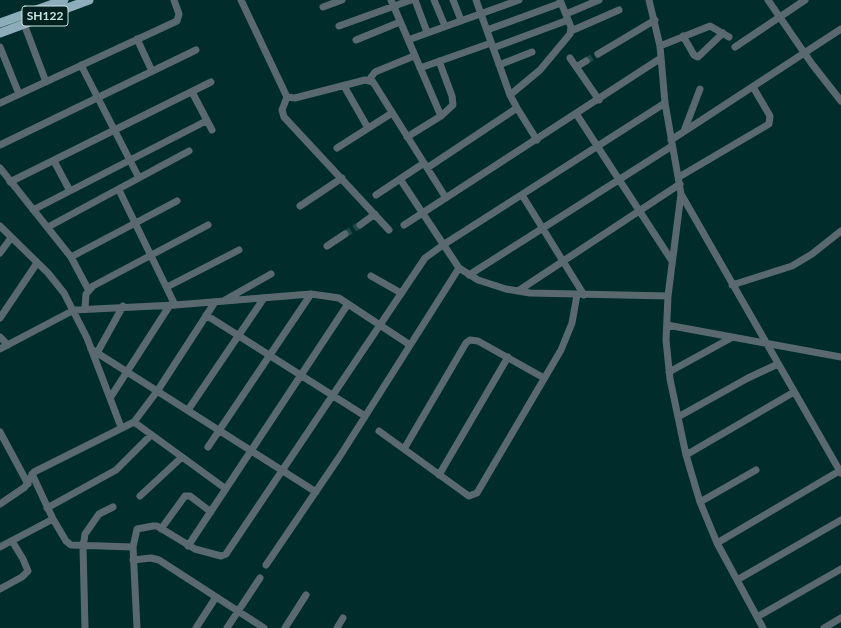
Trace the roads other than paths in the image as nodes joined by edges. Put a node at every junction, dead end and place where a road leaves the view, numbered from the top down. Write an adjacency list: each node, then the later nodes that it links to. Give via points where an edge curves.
1 (64, 0): 17 (main road, SH122)
2 (89, 0): 28 (main road, SH122)
3 (174, 0): 39 (street, via 179,14 177,21)
4 (241, 0): 70 (street)
5 (342, 0): 19 (street)
6 (411, 0): 18 (street)
7 (415, 0): 35 (street)
8 (434, 0): 30 (street)
9 (453, 0): 24 (street)
10 (476, 0): 21 (street)
11 (518, 0): 21 (street)
12 (599, 0): 22 (street)
13 (649, 0): 25 (street)
14 (768, 0): 23 (street)
15 (805, 0): 23 (street)
16 (561, 2): 22 (street); 32 (street)
17 (47, 3): 27 (main road, SH122)
18 (393, 3): 26 (street); 29 (street)
19 (323, 7)
20 (619, 10): 33 (street)
21 (481, 13): 24 (street); 32 (street)
22 (567, 17): 33 (street); 42 (street)
23 (779, 17): 45 (street); 49 (street)
24 (461, 20): 30 (street)
25 (655, 20): 43 (street); 48 (street)
26 (400, 22): 40 (street); 41 (street)
27 (0, 23)
28 (24, 24): 34 (main road, SH122); 61 (street)
29 (339, 26)
30 (445, 26): 35 (street)
31 (841, 29): 49 (street)
32 (487, 30): 42 (street)
33 (571, 31): 68 (street, via 540,70)
34 (0, 32)
35 (428, 32): 41 (street)
36 (723, 33): 37 (street, via 710,26); 37 (street, via 698,57 694,55); 38 (street)
37 (683, 36): 43 (street)
38 (730, 37)
39 (137, 39): 55 (street); 59 (street)
40 (356, 40)
41 (408, 40): 50 (street)
42 (492, 45): 53 (street); 56 (street)
43 (660, 46): 52 (street)
44 (0, 47): 67 (street)
45 (735, 47)
46 (196, 50): 59 (street)
47 (532, 52): 56 (street)
48 (598, 54)
49 (805, 54): 64 (street); 72 (street)
50 (414, 56): 58 (street); 60 (street, via 375,72)
51 (570, 58): 57 (street)
52 (661, 58): 71 (street); 73 (street)
53 (439, 61): 58 (street); 78 (street, via 453,100 450,108)
54 (586, 61): 57 (street)
55 (81, 65): 61 (street); 69 (street)
56 (499, 65): 68 (street)
57 (576, 67): 71 (street)
58 (420, 68): 78 (street)
59 (152, 71): 69 (street)
60 (369, 80): 63 (street); 76 (street)
61 (46, 82): 67 (street)
62 (211, 82): 66 (street)
63 (344, 86): 70 (street); 80 (street)
64 (753, 87): 83 (street); 99 (street, via 770,116 769,124)
65 (700, 88): 83 (street)
66 (192, 92): 79 (street); 82 (street)
67 (19, 94): 74 (street)
68 (510, 95): 75 (street)
69 (98, 98): 82 (street); 87 (street)
70 (287, 98): 96 (street, via 282,110 284,117)
71 (599, 100): 77 (street)
72 (841, 101)
73 (665, 102): 86 (street); 88 (street)
74 (0, 103)
75 (517, 108): 85 (street); 93 (street)
76 (392, 113): 80 (street); 84 (street)
77 (577, 115): 85 (street); 88 (street)
78 (441, 116): 84 (street)
79 (206, 120): 81 (street); 91 (street)
80 (368, 128): 89 (street)
81 (212, 130)
82 (114, 131): 91 (street); 92 (street)
83 (684, 132): 86 (street)
84 (407, 137): 93 (street)
85 (537, 140): 106 (street)
86 (672, 143): 98 (street); 99 (street)
87 (0, 145)
88 (597, 146): 98 (street); 105 (street)
89 (337, 148)
90 (189, 151): 95 (street)
91 (129, 160): 95 (street); 102 (street)
92 (54, 161): 100 (street); 102 (street)
93 (426, 166): 97 (street); 106 (street)
94 (0, 168): 100 (street)
95 (139, 178): 101 (street)
96 (342, 178): 108 (street); 112 (street)
97 (400, 179): 104 (street); 111 (street)
98 (618, 179): 110 (street); 119 (street)
99 (679, 181): 103 (street); 110 (street)
100 (10, 182): 109 (street)
101 (119, 190): 113 (street); 118 (street)
102 (70, 191): 109 (street)
103 (681, 194): 131 (street); 137 (street)
104 (376, 195)
105 (522, 195): 119 (street); 124 (street)
106 (446, 198): 111 (street)
107 (177, 201): 113 (street)
108 (300, 206)
109 (33, 210): 118 (street)
110 (639, 210): 130 (street); 131 (street)
111 (423, 213): 116 (street); 124 (street)
112 (375, 214): 114 (street); 120 (street)
113 (135, 223): 128 (street); 129 (street)
114 (360, 224)
115 (208, 225): 128 (street)
116 (404, 225)
117 (0, 226): 123 (street)
118 (48, 227): 129 (street)
119 (543, 228): 130 (street); 135 (street)
120 (389, 230)
121 (841, 231): 137 (street, via 792,266)
122 (345, 234): 125 (street)
123 (11, 238): 127 (street); 132 (street)
124 (443, 245): 133 (street); 141 (street, via 420,263)
125 (327, 246)
126 (239, 250): 138 (street)
127 (0, 253)
128 (151, 255): 138 (street); 139 (street)
129 (71, 257): 139 (street)
130 (564, 260): 140 (street); 143 (street)
131 (672, 261): 144 (street)
132 (37, 263): 151 (street, via 56,282); 153 (street)
133 (459, 268): 135 (street); 161 (street)
134 (271, 274): 146 (street)
135 (469, 275): 140 (street, via 490,285)
136 (371, 276): 141 (street)
137 (732, 285): 159 (street)
138 (167, 287): 148 (street)
139 (88, 289): 150 (street)
140 (518, 291): 143 (street)
141 (401, 293): 154 (street)
142 (312, 294): 145 (street); 147 (street, via 330,296); 164 (street)
143 (581, 295): 144 (street); 171 (street, via 566,338)
144 (668, 296): 155 (street)
145 (264, 298): 146 (street); 156 (street)
146 (219, 301): 148 (street); 152 (street)
147 (348, 304): 154 (street); 170 (street)
148 (172, 305): 149 (street); 168 (street)
149 (124, 306): 150 (street); 163 (street)
150 (85, 308): 151 (street)
151 (74, 310): 160 (street); 163 (street)
152 (206, 315): 156 (street); 172 (street)
153 (0, 318)
154 (380, 324): 161 (street); 174 (street)
155 (667, 325): 158 (street); 169 (street)
156 (239, 335): 164 (street); 176 (street)
157 (0, 337): 160 (street)
158 (731, 338): 159 (street); 169 (street)
159 (767, 344): 166 (street); 167 (street)
160 (8, 345): 162 (street)
161 (410, 345): 177 (street)
162 (0, 349)
163 (94, 351): 168 (street); 175 (street)
164 (270, 354): 170 (street); 181 (street)
165 (508, 357): 171 (street); 186 (street, via 478,341 470,340 466,343); 194 (street)
166 (841, 357)
167 (778, 364): 173 (street); 178 (street)
168 (128, 371): 172 (street); 175 (street)
169 (669, 372): 178 (street)
170 (302, 375): 174 (street); 187 (street)
171 (544, 378): 194 (street, via 477,493 470,496 466,494)
172 (158, 390): 176 (street); 179 (street)
173 (794, 392): 188 (street); 192 (street)
174 (333, 396): 177 (street); 191 (street)
175 (110, 398): 180 (street)
176 (188, 410): 181 (street)
177 (365, 416): 197 (street)
178 (678, 417): 188 (street)
179 (134, 422): 180 (street); 184 (street)
180 (122, 427): 193 (street)
181 (219, 430): 185 (street); 187 (street)
182 (379, 431): 186 (street)
183 (0, 432): 195 (street)
184 (151, 435): 189 (street); 202 (street, via 119,468)
185 (208, 447)
186 (404, 449): 194 (street)
187 (251, 451): 191 (street); 196 (street)
188 (686, 455): 200 (street)
189 (182, 458): 196 (street); 198 (street)
190 (756, 470): 200 (street)
191 (283, 471): 197 (street); 209 (street, via 226,554 221,556)
192 (841, 471): 208 (street)
193 (32, 474): 195 (street); 202 (street)
194 (439, 474)
195 (28, 484): 199 (street)
196 (226, 489): 203 (street)
197 (316, 492): 214 (street)
198 (140, 496)
199 (1, 502)
200 (700, 502): 208 (street)
201 (113, 507): 211 (street, via 102,512 91,525 85,534)
202 (47, 508): 204 (street)
203 (211, 512): 206 (street, via 190,496 185,496); 209 (street)
204 (53, 519): 207 (street); 211 (street, via 68,543)
205 (841, 520): 217 (street)
206 (161, 529): 209 (street); 212 (street, via 153,526 137,529)
207 (12, 541): 210 (street); 218 (street, via 28,571)
208 (717, 543): 217 (street)
209 (188, 546)
210 (0, 547)
211 (83, 547): 212 (street); 225 (street)
212 (133, 547): 213 (street)
213 (133, 560): 220 (street, via 159,560); 226 (street)
214 (266, 565)
215 (841, 569): 222 (street)
216 (260, 578): 221 (street)
217 (737, 580): 222 (street)
218 (0, 589)
219 (306, 595): 230 (street)
220 (216, 597): 221 (street); 227 (street)
221 (238, 612): 228 (street); 229 (street)
222 (757, 617): 232 (street)
223 (343, 618): 231 (street)
224 (841, 618): 233 (street)
225 (85, 628)
226 (137, 628)
227 (196, 628)
228 (227, 628)
229 (264, 628)
230 (284, 628)
231 (337, 628)
232 (763, 628)
233 (824, 628)

